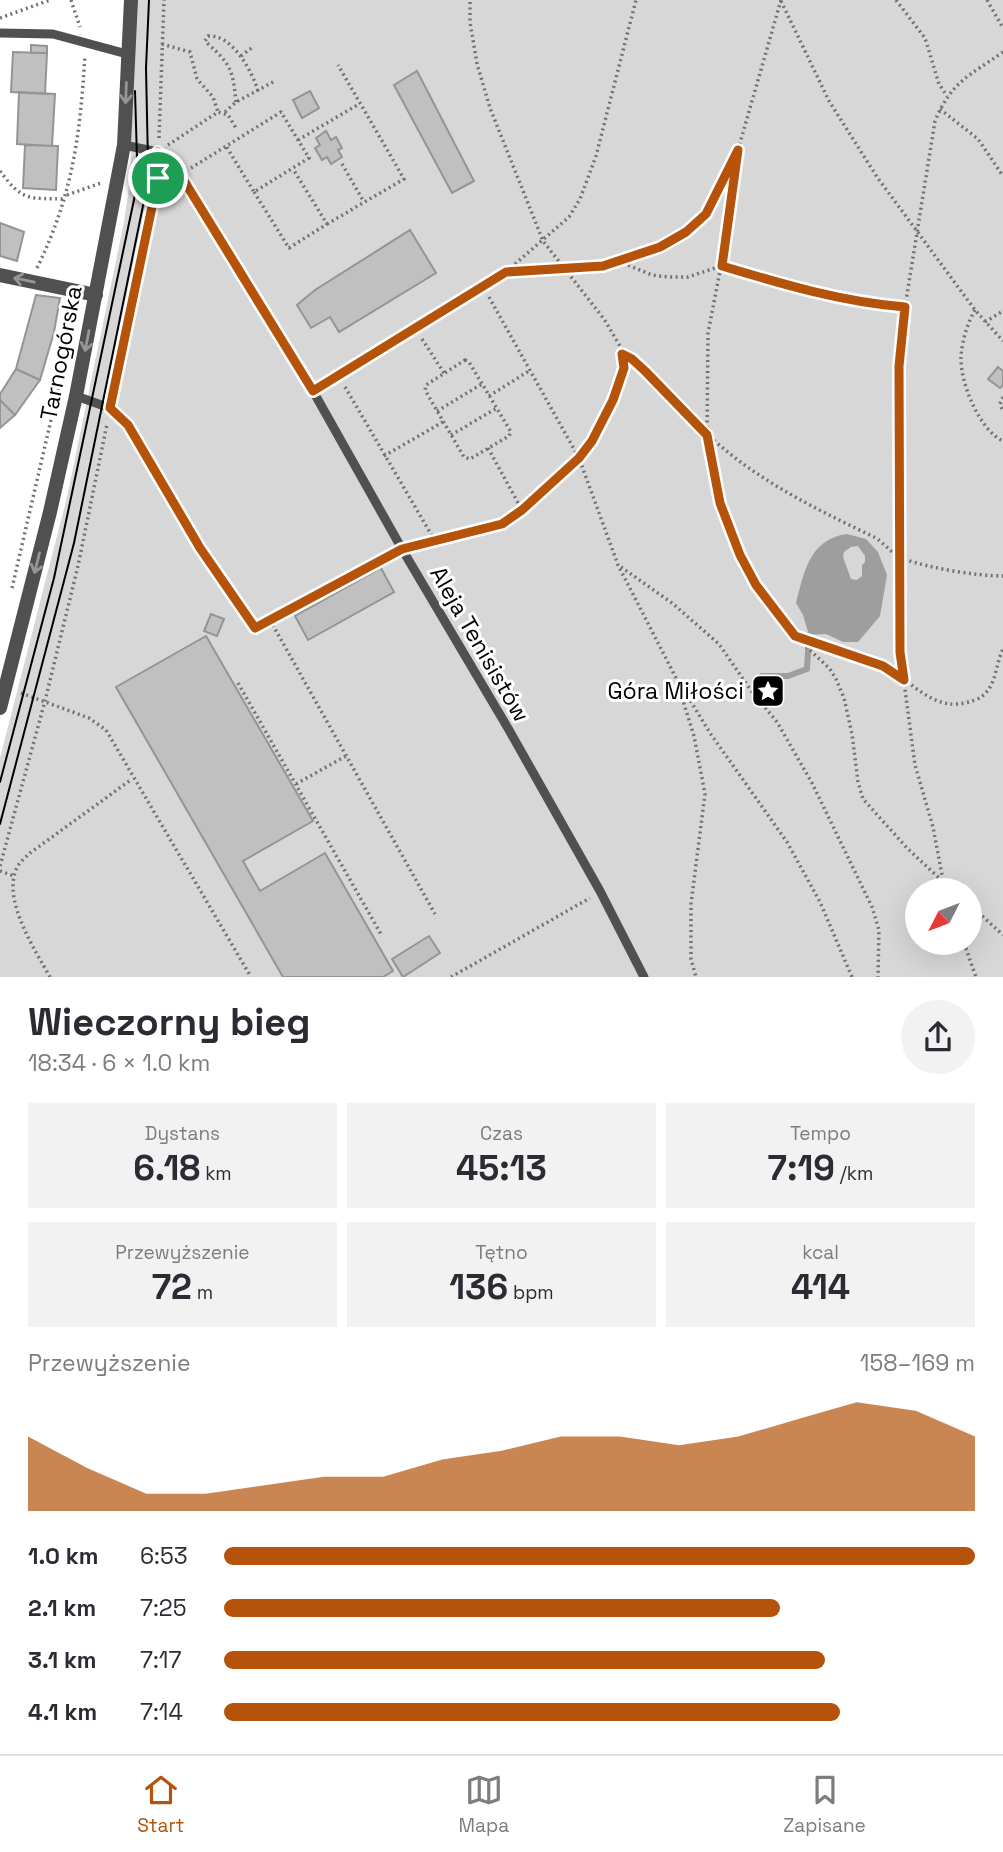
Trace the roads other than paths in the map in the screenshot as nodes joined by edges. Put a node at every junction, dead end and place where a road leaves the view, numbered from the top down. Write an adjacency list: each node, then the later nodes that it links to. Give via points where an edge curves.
1 (131, 0): 3 (street, Tarnogórska)
2 (0, 33): 3 (lane, via 53,34)
3 (127, 54): 4 (street, Tarnogórska, one-way to 4)
4 (124, 145): 7 (street, Tarnogórska); 8 (lane, Aleja Tenisistów, via 158,152 175,166)
5 (506, 272): 8 (lane)
6 (0, 275): 7 (street, one-way to 6)
7 (96, 295): 9 (street, Tarnogórska, one-way to 9)
8 (313, 391): 12 (lane, Aleja Tenisistów, via 600,891)
9 (76, 396): 10 (lane, via 110,408 128,425); 11 (street, Tarnogórska, one-way to 11)
10 (200, 548)
11 (0, 708)
12 (644, 977)

